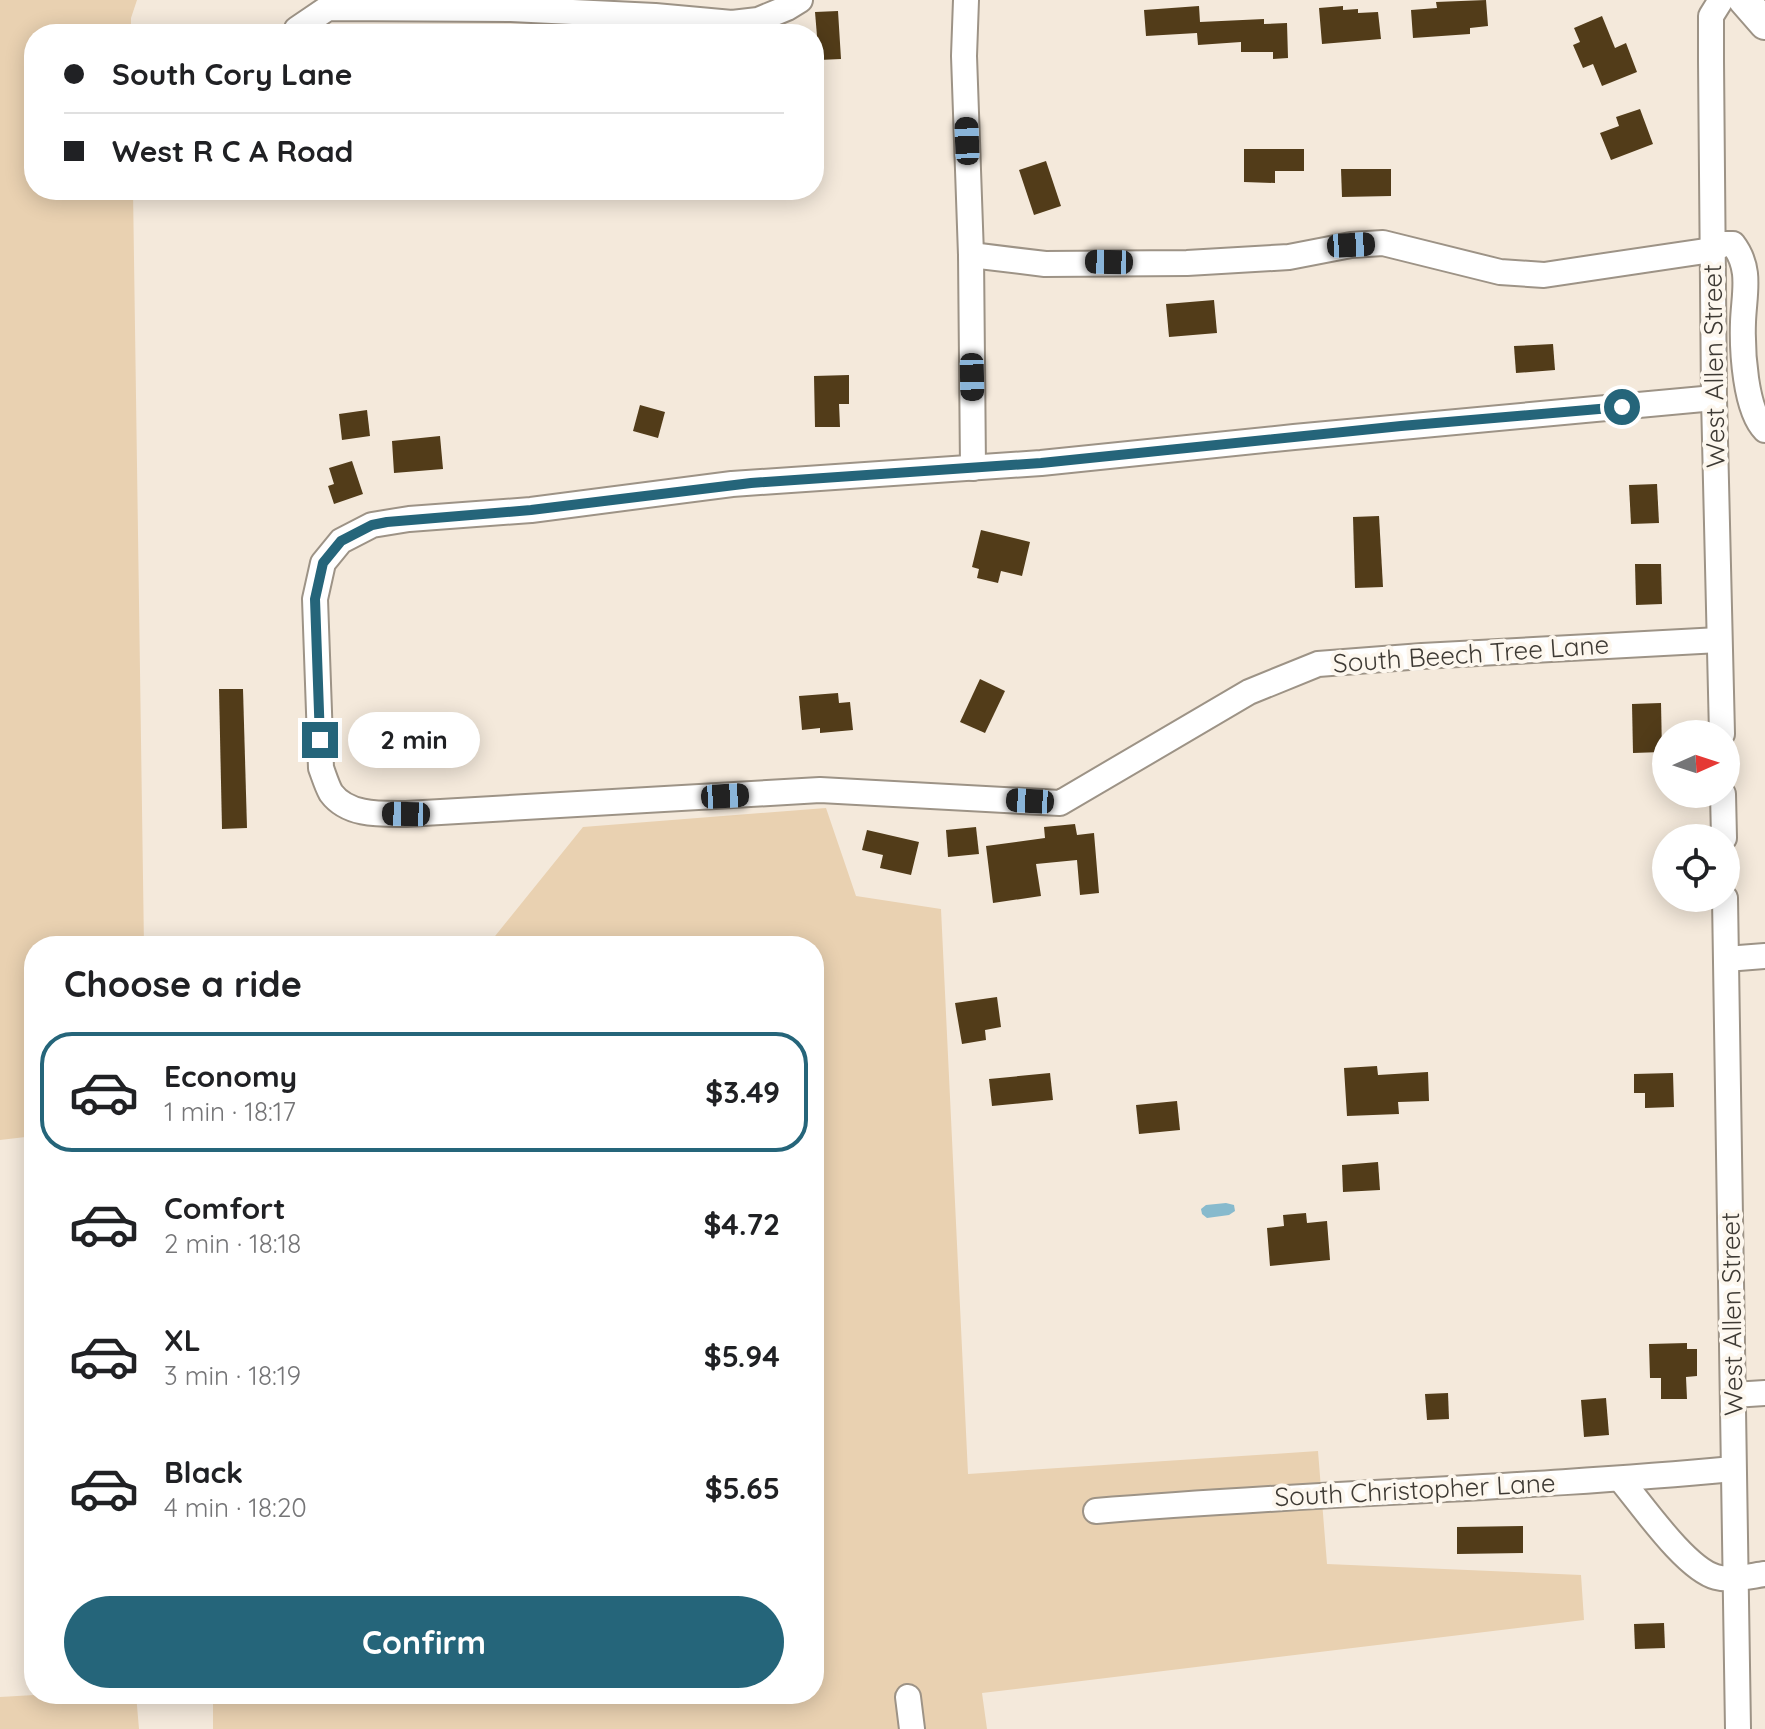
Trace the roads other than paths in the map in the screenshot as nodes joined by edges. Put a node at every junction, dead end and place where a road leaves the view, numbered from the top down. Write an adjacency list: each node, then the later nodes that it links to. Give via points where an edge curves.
1 (800, 0): 5 (street, via 758,20 732,23 511,9 328,8)
2 (966, 0): 8 (street)
3 (1721, 0): 7 (street, West Allen Street, via 1711,16)
4 (1744, 0): 6 (main road)
5 (304, 24)
6 (1765, 24)
7 (1712, 250): 8 (street, via 1544,275 1500,272 1383,243 1289,257 1187,263 1045,264); 9 (street, West Allen Street); 10 (street, via 1733,244 1741,255 1747,277 1746,370 1752,404)
8 (971, 255): 11 (street)
9 (1714, 398): 11 (street); 12 (street, West Allen Street)
10 (1765, 430)
11 (973, 468): 12 (street, South Beech Tree Lane, via 758,482 372,525 341,541 323,563 315,599 321,768 331,793 345,805 375,814 820,790 1060,803 1249,692 1318,664)
12 (1719, 640): 13 (street, West Allen Street)
13 (1722, 720)
14 (1725, 912): 16 (street, West Allen Street)
15 (1765, 956): 16 (street)
16 (1726, 959): 18 (street, West Allen Street)
17 (1765, 1393): 18 (street)
18 (1733, 1395): 19 (street, West Allen Street)
19 (1733, 1469): 20 (street, South Christopher Lane); 23 (street, West Allen Street)
20 (1621, 1480): 21 (street, South Christopher Lane); 23 (street, via 1704,1572)
21 (1096, 1511)
22 (1765, 1574): 23 (street)
23 (1735, 1577): 26 (street, West Allen Street)
24 (908, 1697): 25 (street)
25 (912, 1729)
26 (1738, 1729)

